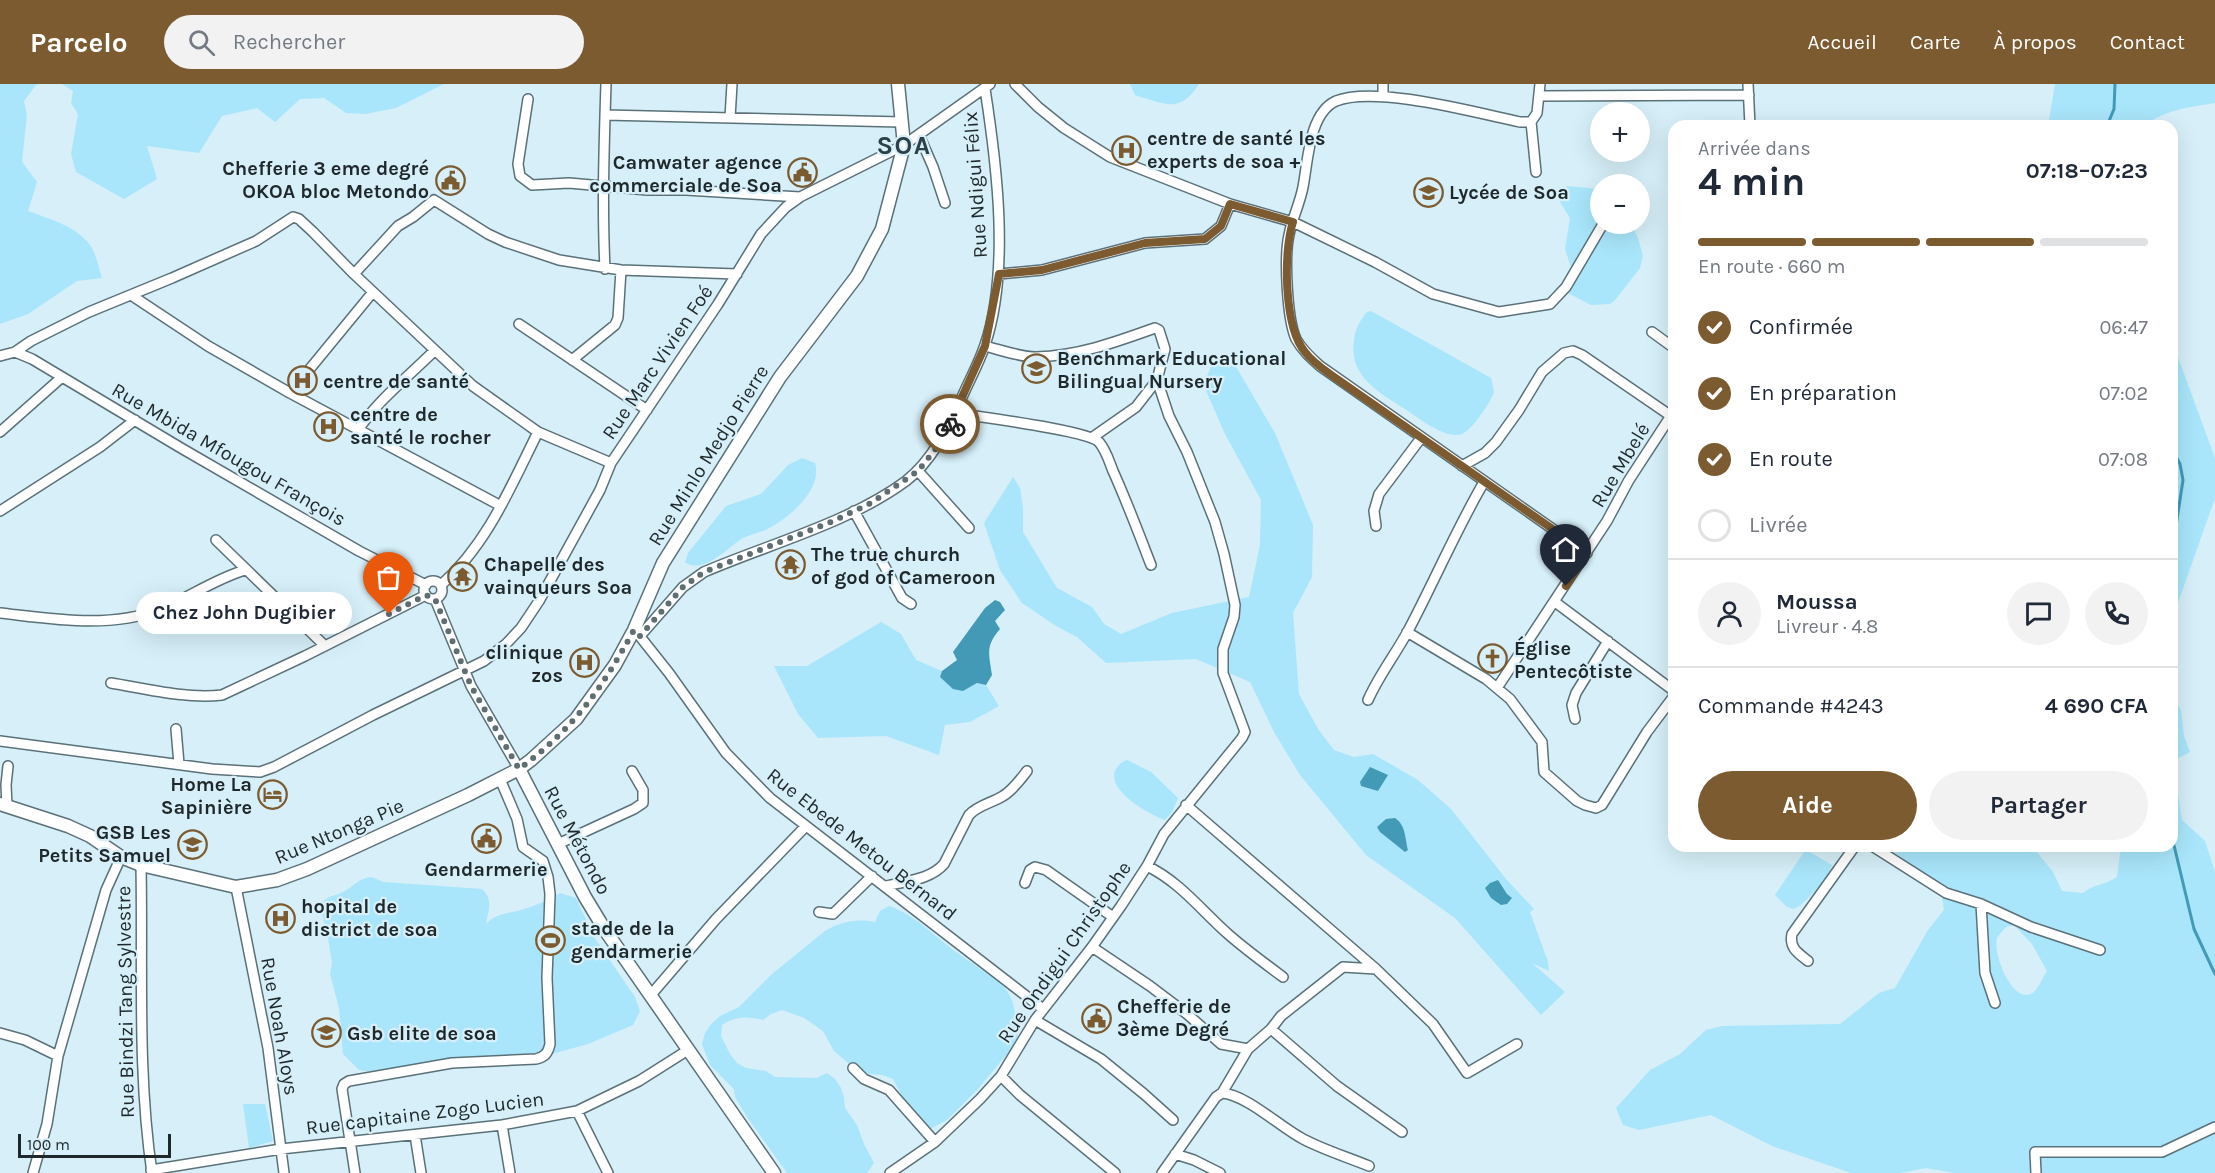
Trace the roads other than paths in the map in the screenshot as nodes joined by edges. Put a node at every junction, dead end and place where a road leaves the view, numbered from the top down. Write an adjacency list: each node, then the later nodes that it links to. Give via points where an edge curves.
1 (606, 84): 13 (street)
2 (732, 84): 14 (street)
3 (898, 84): 16 (street, Rue Minlo Medjo Pierre)
4 (1015, 84): 24 (street, via 1064,128 1110,157)
5 (1383, 84): 10 (street)
6 (1540, 84): 11 (street)
7 (1748, 84): 9 (street)
8 (987, 87): 18 (street, Rue Marc Vivien Foé); 31 (street, Rue Ndigui Félix)
9 (1749, 95): 11 (street); 15 (street)
10 (1383, 96): 17 (street); 25 (street, via 1335,101 1324,110 1315,123)
11 (1540, 96): 17 (street)
12 (528, 99): 21 (street, via 518,164 525,182)
13 (605, 115): 14 (street); 21 (street)
14 (730, 118): 16 (street)
15 (1750, 120)
16 (902, 122): 19 (street, Rue Minlo Medjo Pierre)
17 (1531, 122): 20 (street)
18 (919, 135): 19 (street, Rue Marc Vivien Foé); 23 (street)
19 (904, 145): 22 (street, Rue Marc Vivien Foé); 74 (street, Rue Minlo Medjo Pierre, via 882,229 857,276 780,377 663,563)
20 (1536, 172)
21 (605, 184): 22 (street, via 647,190); 27 (street)
22 (800, 197): 30 (street, Rue Marc Vivien Foé, via 761,234)
23 (945, 203)
24 (1230, 204): 25 (street); 31 (street, via 1221,226 1205,239 1145,243 1042,270)
25 (1293, 222): 26 (street, via 1433,294 1499,312 1550,304 1566,287); 54 (street, via 1286,260 1295,337 1320,366)
26 (1597, 234)
27 (605, 269): 28 (street); 29 (street, via 559,260 505,242 434,200 398,226)
28 (621, 270): 30 (street); 41 (street, via 615,326)
29 (354, 274): 32 (street, Rue Marc Vivien Foé); 33 (street, Rue Marc Vivien Foé, via 293,217 256,241)
30 (737, 274): 46 (street, Rue Marc Vivien Foé)
31 (999, 274): 37 (street, Rue Ndigui Félix)
32 (374, 292): 38 (street, Rue Marc Vivien Foé); 44 (street)
33 (131, 294): 39 (street, via 40,336); 44 (street)
34 (519, 324): 41 (street)
35 (1652, 332): 36 (street)
36 (1668, 344)
37 (985, 346): 43 (street, via 1034,357 1058,355 1089,350 1155,328 1165,344); 47 (street, Rue Ndigui Félix)
38 (434, 351): 50 (street, via 383,398); 52 (street, Rue Marc Vivien Foé, via 473,386)
39 (15, 352): 40 (street); 42 (street, Rue Mbida Mfougou François)
40 (0, 356)
41 (572, 360): 46 (street)
42 (61, 378): 49 (street, Rue Mbida Mfougou François); 51 (street)
43 (1157, 380): 53 (street, via 1136,407); 95 (street, Rue Ondigui Christophe, via 1215,522 1224,554 1235,606 1223,649 1222,673 1245,732)
44 (290, 393): 50 (street)
45 (1668, 410): 56 (street, via 1582,355 1564,353 1542,372 1496,442)
46 (647, 411): 55 (street, Rue Marc Vivien Foé)
47 (955, 413): 53 (street); 57 (street, Rue Ndigui Félix, via 938,446)
48 (1668, 419): 65 (street, Rue Mbelé)
49 (135, 420): 60 (street); 69 (street, Rue Mbida Mfougou François)
50 (357, 430): 59 (street)
51 (0, 432)
52 (538, 432): 55 (street, Rue Marc Vivien Foé); 59 (street)
53 (1093, 437): 66 (street, via 1103,447)
54 (1421, 438): 56 (street); 62 (street, via 1379,494 1374,511)
55 (611, 463): 77 (street, via 531,613 506,644)
56 (1462, 466): 58 (street)
57 (918, 471): 61 (street, Rue Ndigui Félix); 63 (street)
58 (1484, 482): 65 (street); 73 (street)
59 (501, 506): 68 (street, via 476,547)
60 (0, 511)
61 (854, 511): 71 (street, via 902,598); 74 (street, Rue Ndigui Félix, via 704,572 683,587)
62 (1376, 526)
63 (969, 528)
64 (216, 540): 67 (street)
65 (1587, 553): 70 (street, Rue Mbelé)
66 (1151, 565)
67 (245, 570): 72 (street, via 161,609 134,616 84,621); 76 (street)
68 (441, 585): 69 (street, via 442,592); 69 (street, via 432,582)
69 (429, 593): 76 (street); 77 (street, Rue Métondo)
70 (1555, 602): 75 (street); 82 (street, Rue Mbelé)
71 (911, 604)
72 (0, 613)
73 (1407, 632): 82 (street); 83 (street)
74 (637, 633): 90 (street, Rue Minlo Medjo Pierre, via 576,719); 96 (street, Rue Ebede Metou Bernard, via 726,753)
75 (1608, 641): 80 (street); 85 (street, via 1576,693 1572,705)
76 (325, 646): 79 (street, via 222,696)
77 (464, 672): 88 (street, via 260,772); 90 (street, Rue Métondo)
78 (1668, 682): 80 (street)
79 (111, 683)
80 (1662, 683): 81 (street)
81 (1668, 687)
82 (1497, 688): 84 (street, via 1540,740 1548,777 1585,806 1596,808 1612,791)
83 (1368, 700)
84 (1668, 704)
85 (1575, 719)
86 (176, 729): 88 (street)
87 (0, 741): 88 (street)
88 (179, 764)
89 (8, 766): 94 (street)
90 (519, 769): 93 (street, Rue Ntonga Pie); 97 (street, Rue Métondo)
91 (632, 771): 97 (street, via 643,790 643,803)
92 (1027, 771): 105 (street, via 1003,796 974,809 938,871)
93 (500, 779): 106 (street, Rue Ntonga Pie, via 307,869 277,880); 134 (street, via 517,819 523,847 543,861 548,878 548,1052 536,1059 452,1063 349,1081 342,1089)
94 (3, 805): 100 (street, Rue Ntonga Pie, via 82,832)
95 (1186, 806): 102 (street, Rue Ondigui Christophe, via 1164,834); 113 (street)
96 (805, 827): 103 (street, Rue Ebede Metou Bernard); 115 (street, via 716,919)
97 (558, 844): 115 (street, Rue Métondo, via 605,930)
98 (1851, 852): 112 (street, via 1792,934 1793,948)
99 (1881, 852): 107 (street, via 1946,893)
100 (121, 857): 101 (street, Rue Ntonga Pie); 124 (street, via 106,890)
101 (141, 865): 106 (street, Rue Ntonga Pie); 139 (street, Rue Bindzi Tang Sylvestre, via 141,1052)
102 (1147, 866): 109 (street, Rue Ondigui Christophe); 114 (street, via 1181,888 1227,933)
103 (872, 876): 105 (street, Rue Ebede Metou Bernard); 108 (street, via 833,914)
104 (1025, 883): 109 (street, via 1030,870 1046,870)
105 (886, 886): 117 (street, Rue Ebede Metou Bernard)
106 (236, 887): 136 (street, Rue Noah Aloys, via 268,1048)
107 (1981, 904): 111 (street, via 2031,927); 116 (street, via 1986,973)
108 (819, 912)
109 (1113, 917): 110 (street, Rue Ondigui Christophe)
110 (1092, 947): 117 (street, Rue Ondigui Christophe); 122 (street, via 1150,986 1221,1044)
111 (2100, 950)
112 (1808, 961)
113 (1376, 969): 119 (street, via 1343,967 1281,1016); 121 (street, via 1433,1024 1467,1073)
114 (1282, 977)
115 (650, 996): 123 (street, Rue Métondo)
116 (1995, 1003)
117 (1043, 1009): 118 (street, Rue Ondigui Christophe)
118 (1035, 1020): 126 (street, Rue Ondigui Christophe); 129 (street, via 1101,1059)
119 (1271, 1029): 122 (street); 132 (street, via 1337,1086)
120 (0, 1033): 124 (street)
121 (1517, 1044)
122 (1248, 1049): 127 (street)
123 (688, 1050): 128 (street, Rue capitaine Zogo Lucien, via 639,1081); 146 (street, Rue Métondo)
124 (58, 1056): 140 (street, via 47,1124)
125 (853, 1068): 135 (street, via 864,1078 890,1089)
126 (1001, 1076): 135 (street, Rue Ondigui Christophe); 148 (street)
127 (1222, 1093): 137 (street); 138 (street, via 1230,1093 1303,1139)
128 (577, 1111): 130 (street, Rue capitaine Zogo Lucien); 145 (street)
129 (1173, 1120)
130 (502, 1125): 133 (street, Rue capitaine Zogo Lucien); 144 (street)
131 (2215, 1127): 151 (street, via 2162,1152 2036,1152)
132 (1402, 1132)
133 (415, 1135): 134 (street, Rue capitaine Zogo Lucien); 143 (street)
134 (351, 1141): 136 (street, Rue capitaine Zogo Lucien); 142 (street)
135 (935, 1142): 147 (street, Rue Ondigui Christophe)
136 (281, 1149): 139 (street, Rue capitaine Zogo Lucien); 141 (street, Rue Noah Aloys)
137 (1175, 1154): 149 (street); 150 (street)
138 (1369, 1166)
139 (152, 1172)
140 (33, 1173)
141 (284, 1173)
142 (356, 1173)
143 (421, 1173)
144 (510, 1173)
145 (608, 1173)
146 (774, 1173)
147 (890, 1173)
148 (1115, 1173)
149 (1162, 1173)
150 (1221, 1173)
151 (2036, 1173)

